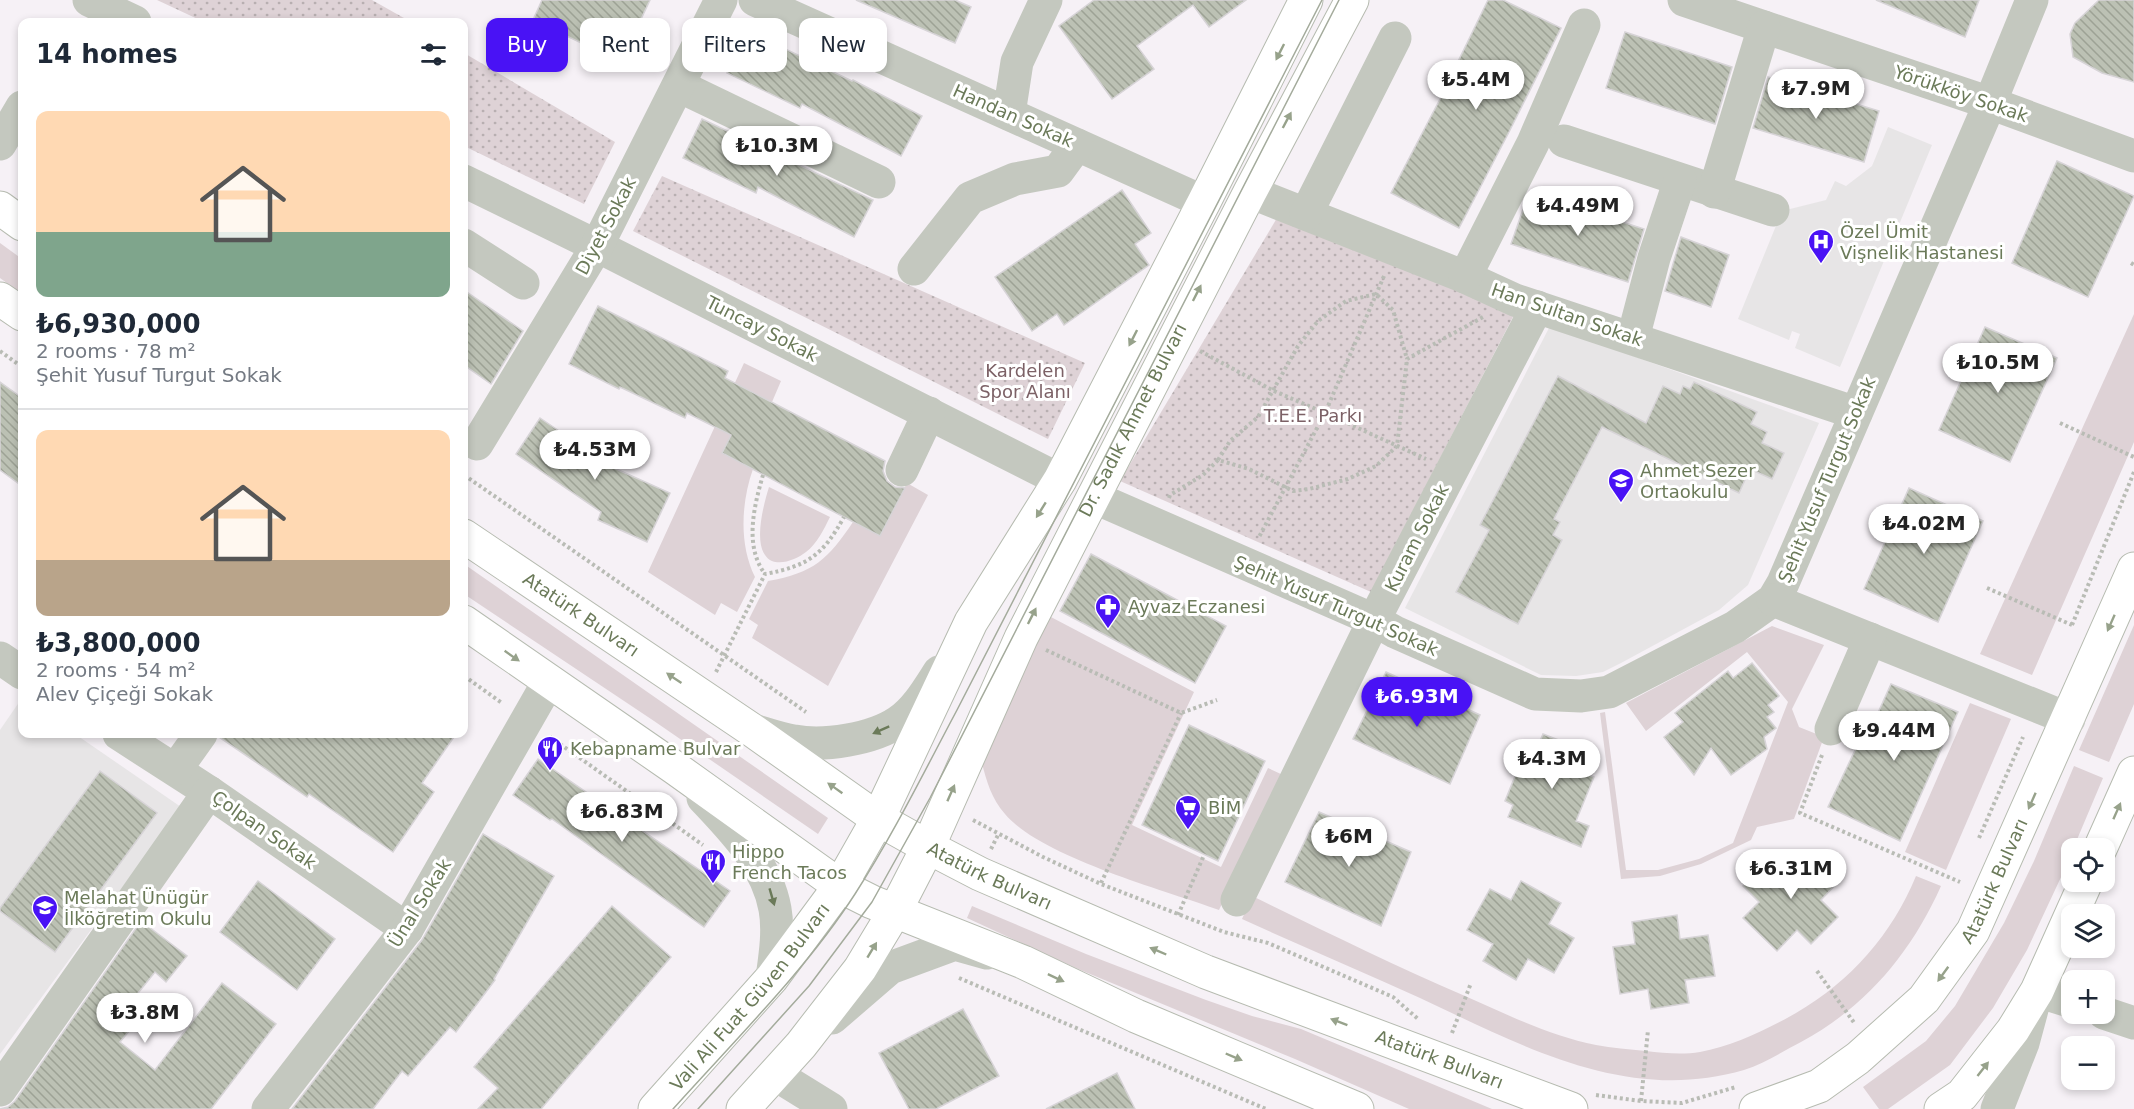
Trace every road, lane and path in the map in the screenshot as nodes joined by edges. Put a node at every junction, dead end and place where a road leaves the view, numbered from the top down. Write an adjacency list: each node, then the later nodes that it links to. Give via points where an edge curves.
1 (88, 0): 9 (street); 10 (street)
2 (720, 0): 14 (street, Diyet Sokak)
3 (755, 0): 17 (street, Handan Sokak)
4 (1046, 0): 17 (street, via 1017,62)
5 (1306, 0): 27 (main road, Dr. Sadık Ahmet Bulvarı, one-way to 27)
6 (1352, 0): 25 (main road, Dr. Sadık Ahmet Bulvarı, one-way to 6)
7 (1684, 0): 12 (street, Yörükköy Sokak)
8 (2032, 0): 15 (street, Şehit Yusuf Turgut Sokak)
9 (76, 18)
10 (126, 18)
11 (1584, 26): 36 (street, via 1533,143)
12 (1764, 27): 15 (street, Yörükköy Sokak); 26 (street)
13 (1395, 38): 30 (street)
14 (679, 86): 23 (street); 32 (street, Diyet Sokak)
15 (1990, 103): 21 (street, Yörükköy Sokak); 48 (street, Şehit Yusuf Turgut Sokak)
16 (18, 114): 19 (street)
17 (1009, 114): 20 (street, Handan Sokak)
18 (1564, 141): 22 (street)
19 (0, 144)
20 (1077, 144): 27 (street, Handan Sokak); 35 (street, via 1058,171 1014,179 970,198)
21 (2134, 156)
22 (1680, 180): 26 (street); 43 (street)
23 (879, 182)
24 (468, 183): 32 (street, Tuncay Sokak)
25 (1250, 192): 30 (street, Han Sultan Sokak); 42 (main road, Dr. Sadık Ahmet Bulvarı, one-way to 25)
26 (1714, 192): 29 (street)
27 (1204, 202): 61 (main road, Dr. Sadık Ahmet Bulvarı, one-way to 61)
28 (0, 208): 31 (main road)
29 (1773, 210)
30 (1306, 214): 34 (street, Han Sultan Sokak)
31 (18, 221)
32 (597, 246): 49 (street, Tuncay Sokak); 52 (street, Diyet Sokak)
33 (468, 248): 37 (street)
34 (1395, 250): 36 (street, Han Sultan Sokak); 38 (path)
35 (914, 269)
36 (1465, 277): 40 (street, Han Sultan Sokak)
37 (523, 283)
38 (1376, 294): 45 (path, via 1393,310); 47 (path, via 1346,301 1318,321 1298,346); 50 (path)
39 (0, 299): 41 (main road)
40 (1526, 304): 43 (street, Han Sultan Sokak); 45 (path); 57 (street, Kuram Sokak)
41 (18, 311)
42 (1174, 337): 47 (path); 63 (main road, Dr. Sadık Ahmet Bulvarı)
43 (1633, 339): 48 (street, Han Sultan Sokak)
44 (0, 351): 46 (path)
45 (1407, 358): 53 (path)
46 (18, 364)
47 (1274, 391): 50 (path); 55 (path, via 1258,417 1230,441)
48 (1856, 412): 71 (street, Şehit Yusuf Turgut Sokak)
49 (928, 413): 56 (street); 61 (street, Tuncay Sokak)
50 (1325, 413): 53 (path); 62 (path)
51 (2060, 423): 54 (path)
52 (477, 444)
53 (1397, 446): 57 (path); 62 (path, via 1376,466 1348,479 1309,489)
54 (2134, 457)
55 (1218, 459): 62 (path); 65 (path, via 1203,475 1170,495)
56 (902, 470)
57 (1451, 471): 72 (street, Kuram Sokak)
58 (2134, 472): 74 (path)
59 (763, 475): 69 (path, via 756,499 753,536 756,559)
60 (468, 478): 79 (path)
61 (1060, 480): 73 (main road, Dr. Sadık Ahmet Bulvarı, one-way to 73)
62 (1285, 488): 67 (path)
63 (1093, 497): 65 (street, Şehit Yusuf Turgut Sokak); 76 (main road, Dr. Sadık Ahmet Bulvarı, one-way to 63)
64 (844, 517): 69 (path, via 832,538 812,557 788,570)
65 (1155, 526): 67 (street, Şehit Yusuf Turgut Sokak)
66 (468, 539): 82 (main road, Atatürk Bulvarı, one-way to 66)
67 (1244, 564): 72 (street, Şehit Yusuf Turgut Sokak)
68 (2134, 569): 78 (main road, Atatürk Bulvarı, one-way to 78)
69 (765, 574): 79 (path)
70 (1987, 588): 74 (path)
71 (1773, 600): 72 (street, Şehit Yusuf Turgut Sokak, via 1739,609 1735,627 1609,692 1581,696 1535,694); 77 (street)
72 (1374, 620): 110 (street, Kuram Sokak)
73 (971, 622): 89 (street, one-way to 89, via 922,699 898,722 871,734 819,744); 98 (main road, Dr. Sadık Ahmet Bulvarı)
74 (2072, 624): 78 (path)
75 (468, 625): 81 (main road, one-way to 81)
76 (1021, 638): 84 (path); 97 (main road, Dr. Sadık Ahmet Bulvarı, one-way to 76)
77 (1870, 639): 86 (street); 88 (street)
78 (2104, 639): 86 (main road, Atatürk Bulvarı)
79 (724, 656): 82 (path); 85 (path)
80 (468, 679): 87 (path)
81 (549, 681): 87 (street, Ünal Sokak); 93 (main road)
82 (703, 697): 89 (main road, Atatürk Bulvarı)
83 (1217, 700): 84 (path)
84 (1181, 713): 106 (path)
85 (808, 714)
86 (2069, 719): 131 (main road, Atatürk Bulvarı, one-way to 131, via 1973,931 1924,999 1857,1058)
87 (527, 720): 102 (path); 113 (street, Ünal Sokak)
88 (1831, 729): 105 (path, via 1800,813)
89 (752, 730): 98 (main road, Atatürk Bulvarı, one-way to 89)
90 (2023, 737): 100 (path)
91 (126, 738): 94 (street, Çolpan Sokak)
92 (198, 738): 94 (street)
93 (675, 768): 107 (main road); 117 (street, one-way to 117, via 735,831 765,875 775,909)
94 (176, 769): 96 (street, Çolpan Sokak)
95 (2134, 773): 99 (main road, one-way to 95)
96 (209, 792): 113 (street, Çolpan Sokak); 129 (street)
97 (945, 806): 101 (main road, Dr. Sadık Ahmet Bulvarı); 106 (path)
98 (878, 819): 101 (main road, Atatürk Bulvarı); 107 (main road, Vali Ali Fuat Güven Bulvarı)
99 (2105, 838)
100 (1978, 841)
101 (928, 847): 111 (main road); 133 (main road, Atatürk Bulvarı, one-way to 101, via 1206,972 980,874)
102 (712, 850)
103 (1204, 855): 112 (path)
104 (1964, 872): 105 (path)
105 (1960, 882): 108 (path)
106 (1101, 884): 112 (path)
107 (840, 886): 111 (main road); 117 (main road, Vali Ali Fuat Güven Bulvarı)
108 (1956, 892)
109 (2082, 892): 119 (main road)
110 (1238, 900)
111 (896, 911): 114 (main road); 127 (main road, one-way to 111, via 860,969)
112 (1178, 915): 124 (path, via 1268,943 1393,997)
113 (407, 929): 134 (street, Ünal Sokak)
114 (1023, 962): 127 (street, via 955,944 890,968); 139 (main road, one-way to 139, via 1136,1016)
115 (1816, 971): 122 (path, via 1857,1026)
116 (950, 974): 138 (path)
117 (772, 978): 135 (main road, Vali Ali Fuat Güven Bulvarı)
118 (1471, 983): 126 (path)
119 (2037, 991): 120 (street); 140 (main road, one-way to 119, via 1962,1095 2013,1030); 141 (street, via 2024,1043)
120 (2061, 999)
121 (2115, 1017): 123 (street)
122 (1865, 1019)
123 (2134, 1023)
124 (1424, 1024)
125 (1648, 1030): 132 (path)
126 (1451, 1036)
127 (801, 1045): 128 (main road)
128 (776, 1075): 136 (main road); 137 (street)
129 (0, 1090)
130 (1749, 1097): 131 (main road, Atatürk Bulvarı); 132 (path, via 1682,1103)
131 (1826, 1098)
132 (1641, 1101): 133 (path)
133 (1581, 1102)
134 (268, 1109)
135 (655, 1109)
136 (743, 1109)
137 (831, 1109)
138 (1266, 1109)
139 (1357, 1109)
140 (1941, 1109)
141 (1997, 1109)

